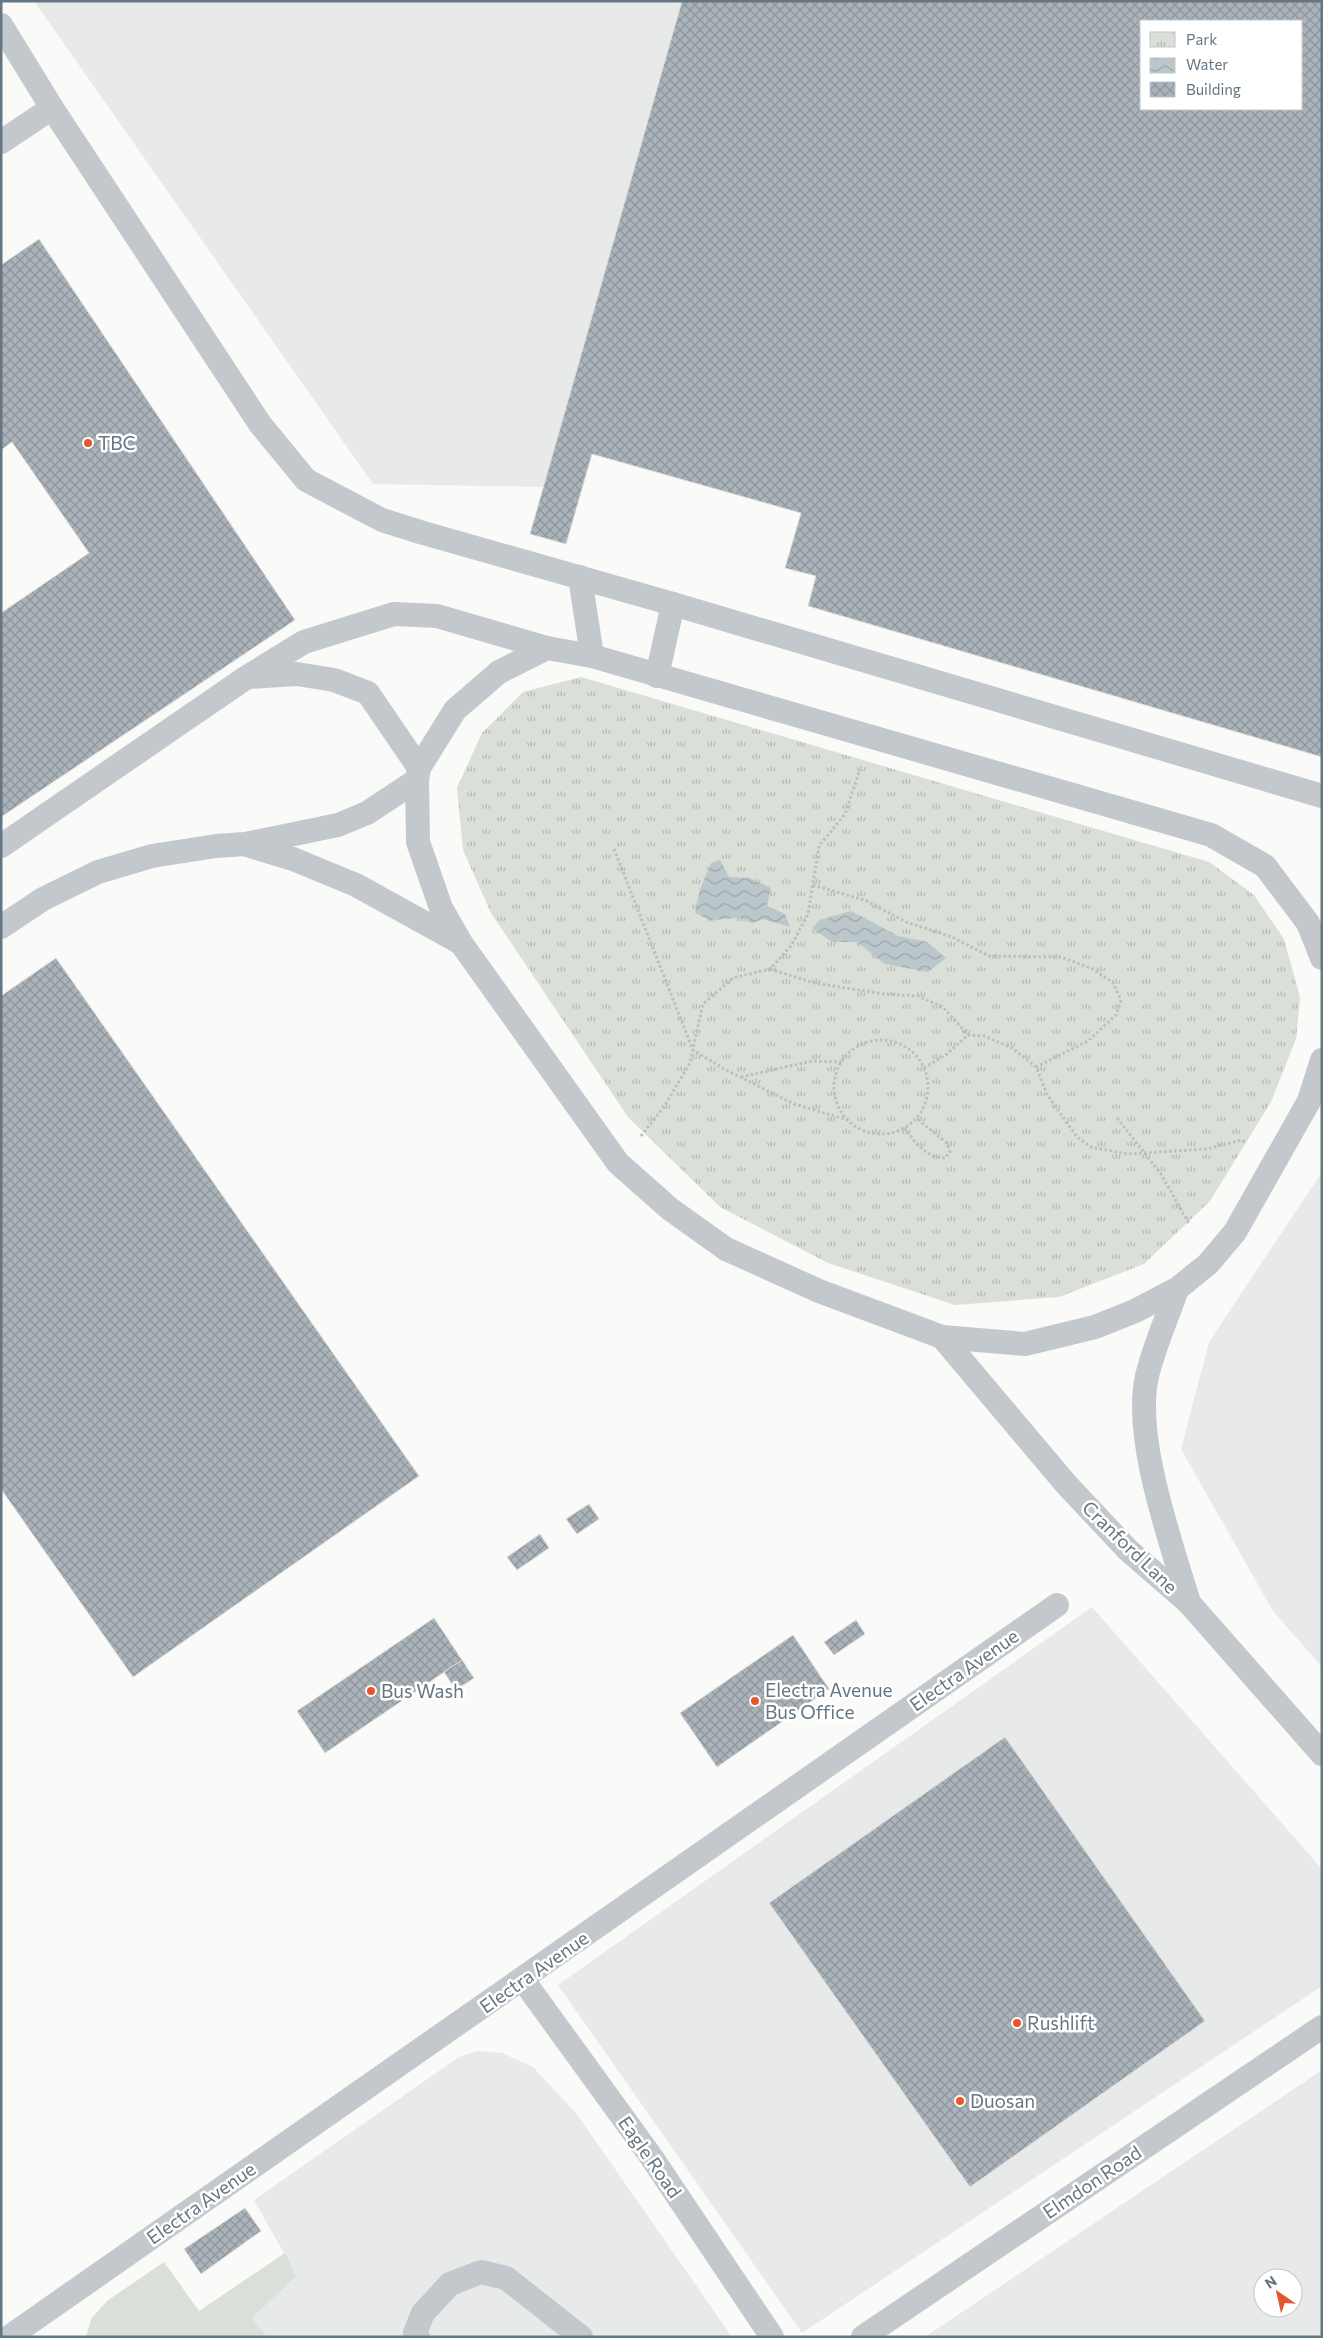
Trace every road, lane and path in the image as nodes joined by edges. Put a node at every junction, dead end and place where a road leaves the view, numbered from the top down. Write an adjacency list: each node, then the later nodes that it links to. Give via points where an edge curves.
1 (1, 24): 2 (lane)
2 (52, 108): 3 (lane); 4 (lane, via 260,424 306,480 382,520)
3 (1, 142)
4 (580, 578): 5 (lane); 7 (lane)
5 (673, 604): 8 (lane); 12 (lane)
6 (547, 648): 7 (lane); 9 (lane, via 437,616 394,614 304,642); 11 (lane, via 499,672 455,710)
7 (592, 656): 8 (lane)
8 (656, 676): 10 (lane)
9 (247, 677): 11 (lane, via 297,674 334,680 368,693); 14 (lane)
10 (870, 738): 16 (path, via 845,814 819,846); 18 (lane, via 1211,835 1265,866 1308,923)
11 (418, 774): 13 (lane, via 367,813 338,825); 19 (lane, via 418,842 441,908)
12 (1322, 796)
13 (245, 844): 17 (lane, via 152,856 98,872 43,899); 19 (lane, via 293,859 356,885)
14 (1, 846)
15 (614, 849): 23 (path)
16 (813, 885): 21 (path, via 808,914 791,946); 26 (path, via 868,901 906,922 952,937 989,956 1061,957 1093,969 1113,983 1121,1000 1116,1015 1088,1041)
17 (1, 927)
18 (1317, 927): 20 (lane)
19 (461, 943): 35 (lane)
20 (1322, 958)
21 (770, 968): 22 (path, via 814,983 918,996 943,1007); 23 (path, via 733,978 703,1004)
22 (968, 1035): 26 (path, via 984,1036 1012,1048); 27 (path, via 947,1054)
23 (693, 1050): 28 (path); 35 (path, via 690,1063 664,1107)
24 (1322, 1060): 34 (lane, via 1309,1101)
25 (842, 1062): 27 (path, via 852,1050 881,1040 910,1050); 28 (path, via 812,1061); 31 (path, via 835,1092 839,1107)
26 (1036, 1067): 33 (path, via 1048,1096 1076,1138 1091,1147 1127,1154)
27 (924, 1068): 29 (path, via 928,1090)
28 (741, 1077): 31 (path, via 794,1104)
29 (916, 1118): 32 (path); 32 (path, via 947,1143 950,1152 945,1158 934,1158 918,1146)
30 (1117, 1118): 33 (path)
31 (848, 1120): 32 (path, via 860,1129 875,1133 890,1133)
32 (904, 1128)
33 (1144, 1153): 34 (path, via 1207,1149 1242,1140); 36 (path, via 1162,1174)
34 (1275, 1161): 37 (lane, via 1235,1232 1208,1264)
35 (618, 1163): 38 (lane, via 670,1209 726,1249 819,1290)
36 (1189, 1224)
37 (1177, 1290): 38 (lane, via 1095,1327 1025,1344); 39 (lane, via 1147,1377 1144,1432 1165,1522)
38 (942, 1336): 39 (lane, Cranford Lane, via 1066,1484 1128,1550)
39 (1189, 1603): 41 (lane, Cranford Lane)
40 (1057, 1605): 42 (lane, Electra Avenue)
41 (1322, 1754)
42 (523, 1980): 44 (lane, Electra Avenue); 47 (lane, Eagle Road, via 650,2155)
43 (1322, 2027): 48 (lane, Elmdon Road)
44 (9, 2337)
45 (418, 2337): 46 (lane, via 415,2333 423,2314 450,2284 481,2272 506,2278)
46 (581, 2337)
47 (772, 2337)
48 (863, 2337)

